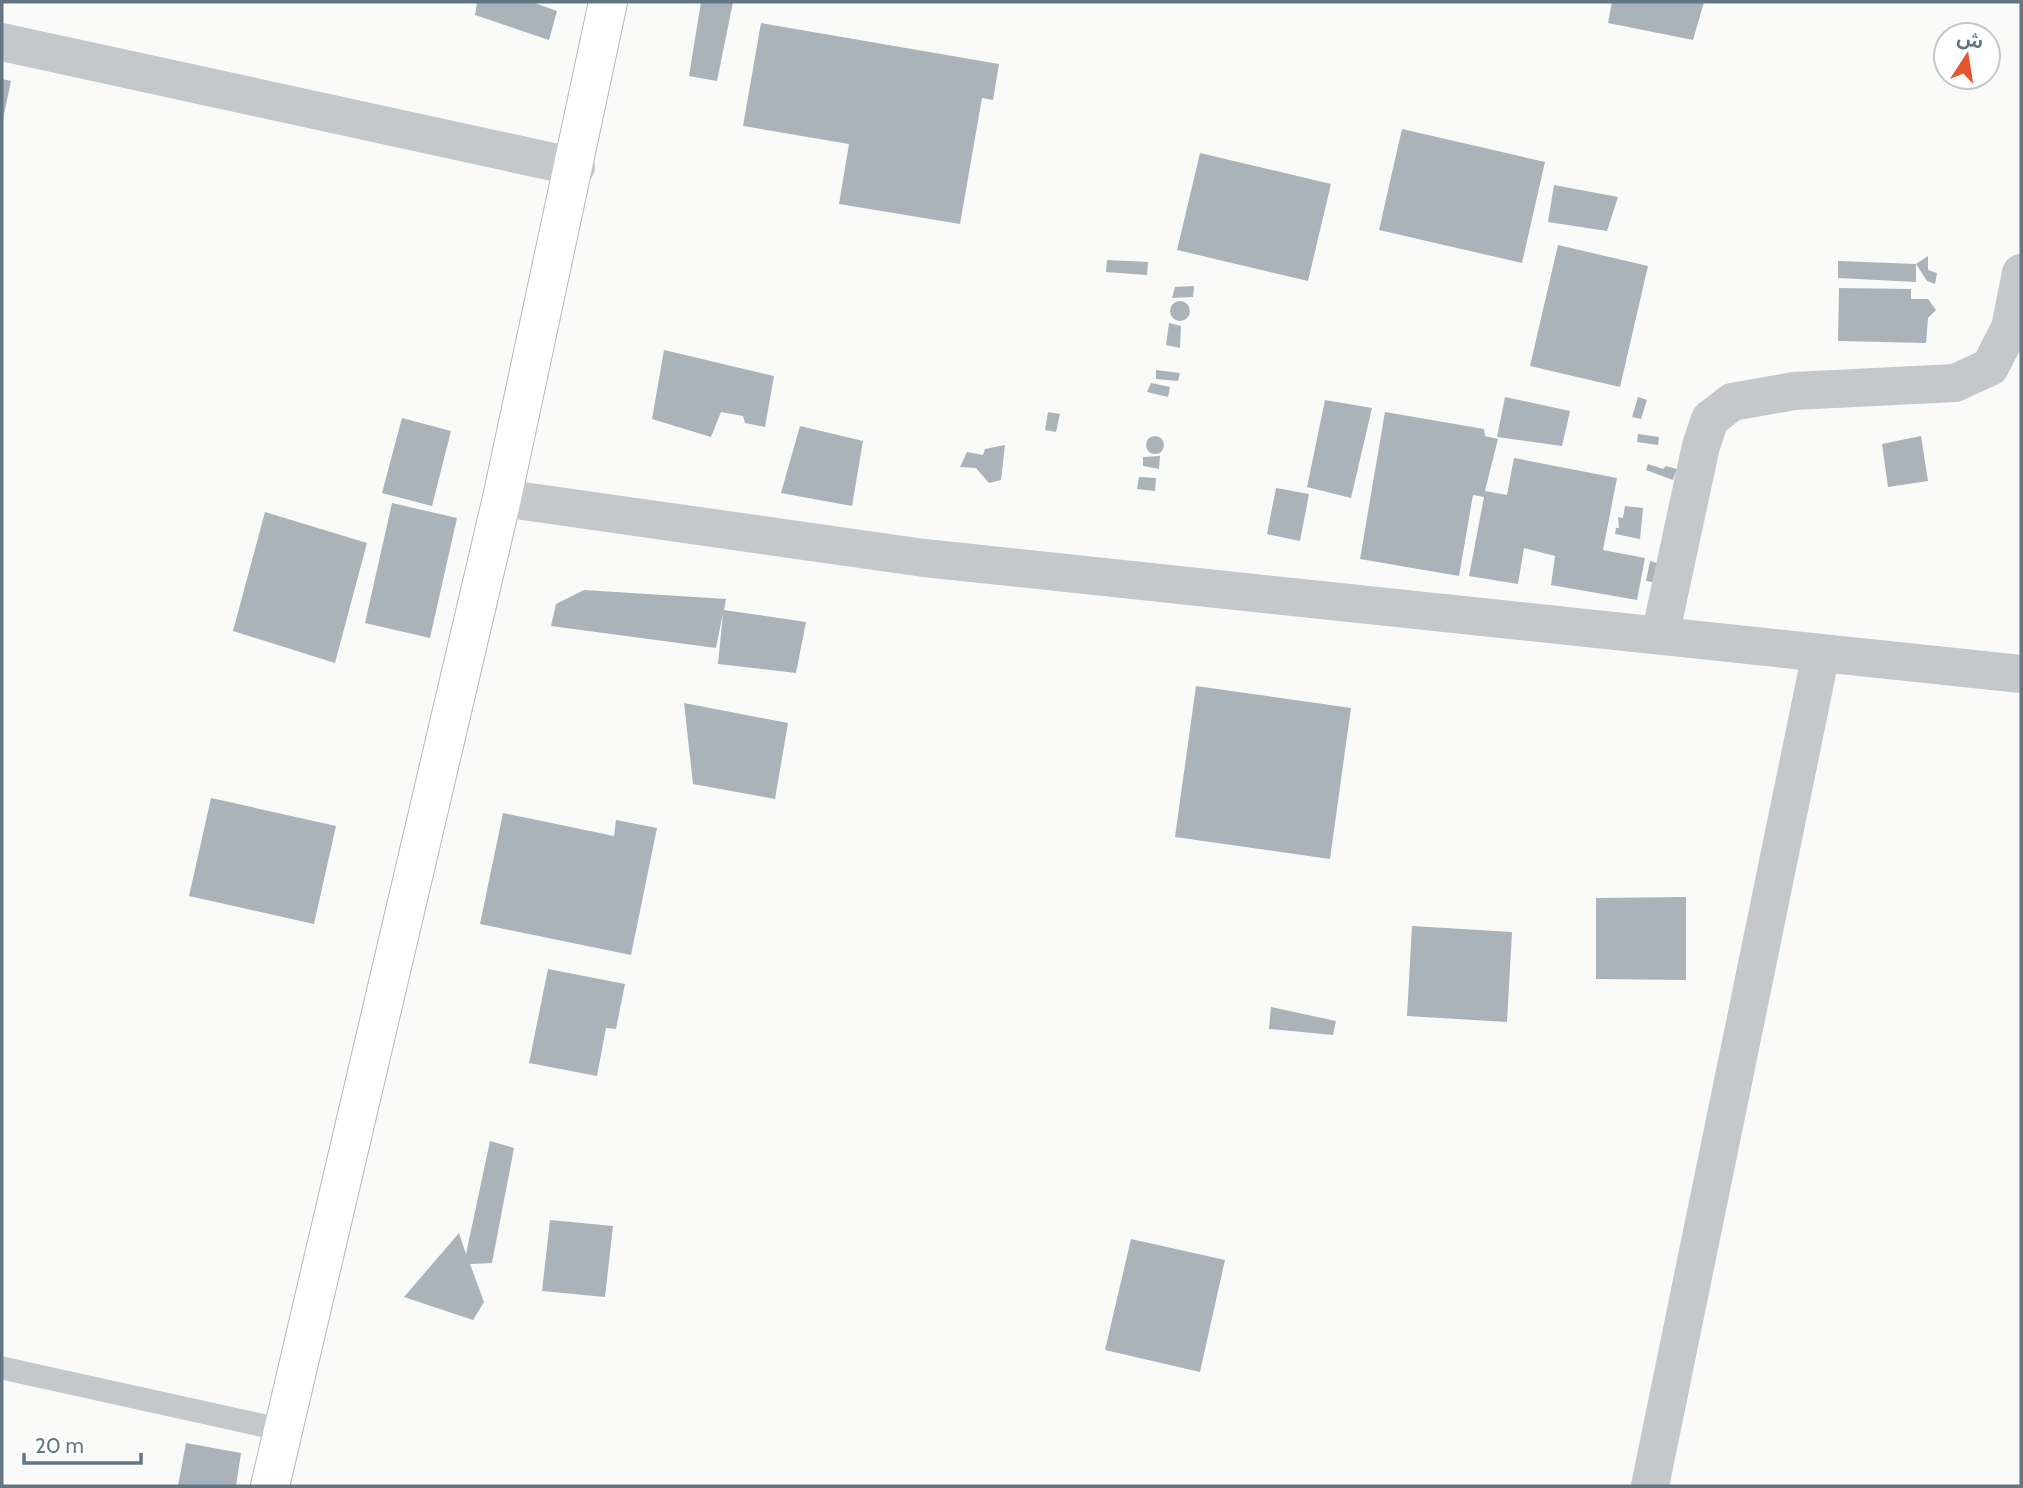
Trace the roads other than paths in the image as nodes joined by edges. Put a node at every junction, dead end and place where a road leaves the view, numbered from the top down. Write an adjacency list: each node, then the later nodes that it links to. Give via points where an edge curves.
1 (608, 2): 3 (street)
2 (2, 42): 3 (street)
3 (576, 167): 5 (street)
4 (2021, 273): 6 (street, via 2010,328 1990,368 1955,383 1794,391 1732,402 1710,419)
5 (502, 498): 6 (street, via 924,558); 10 (street)
6 (1660, 636): 7 (street)
7 (1821, 653): 8 (street); 12 (street)
8 (2021, 674)
9 (2, 1368): 10 (lane)
10 (282, 1430): 11 (street)
11 (270, 1486)
12 (1650, 1486)

